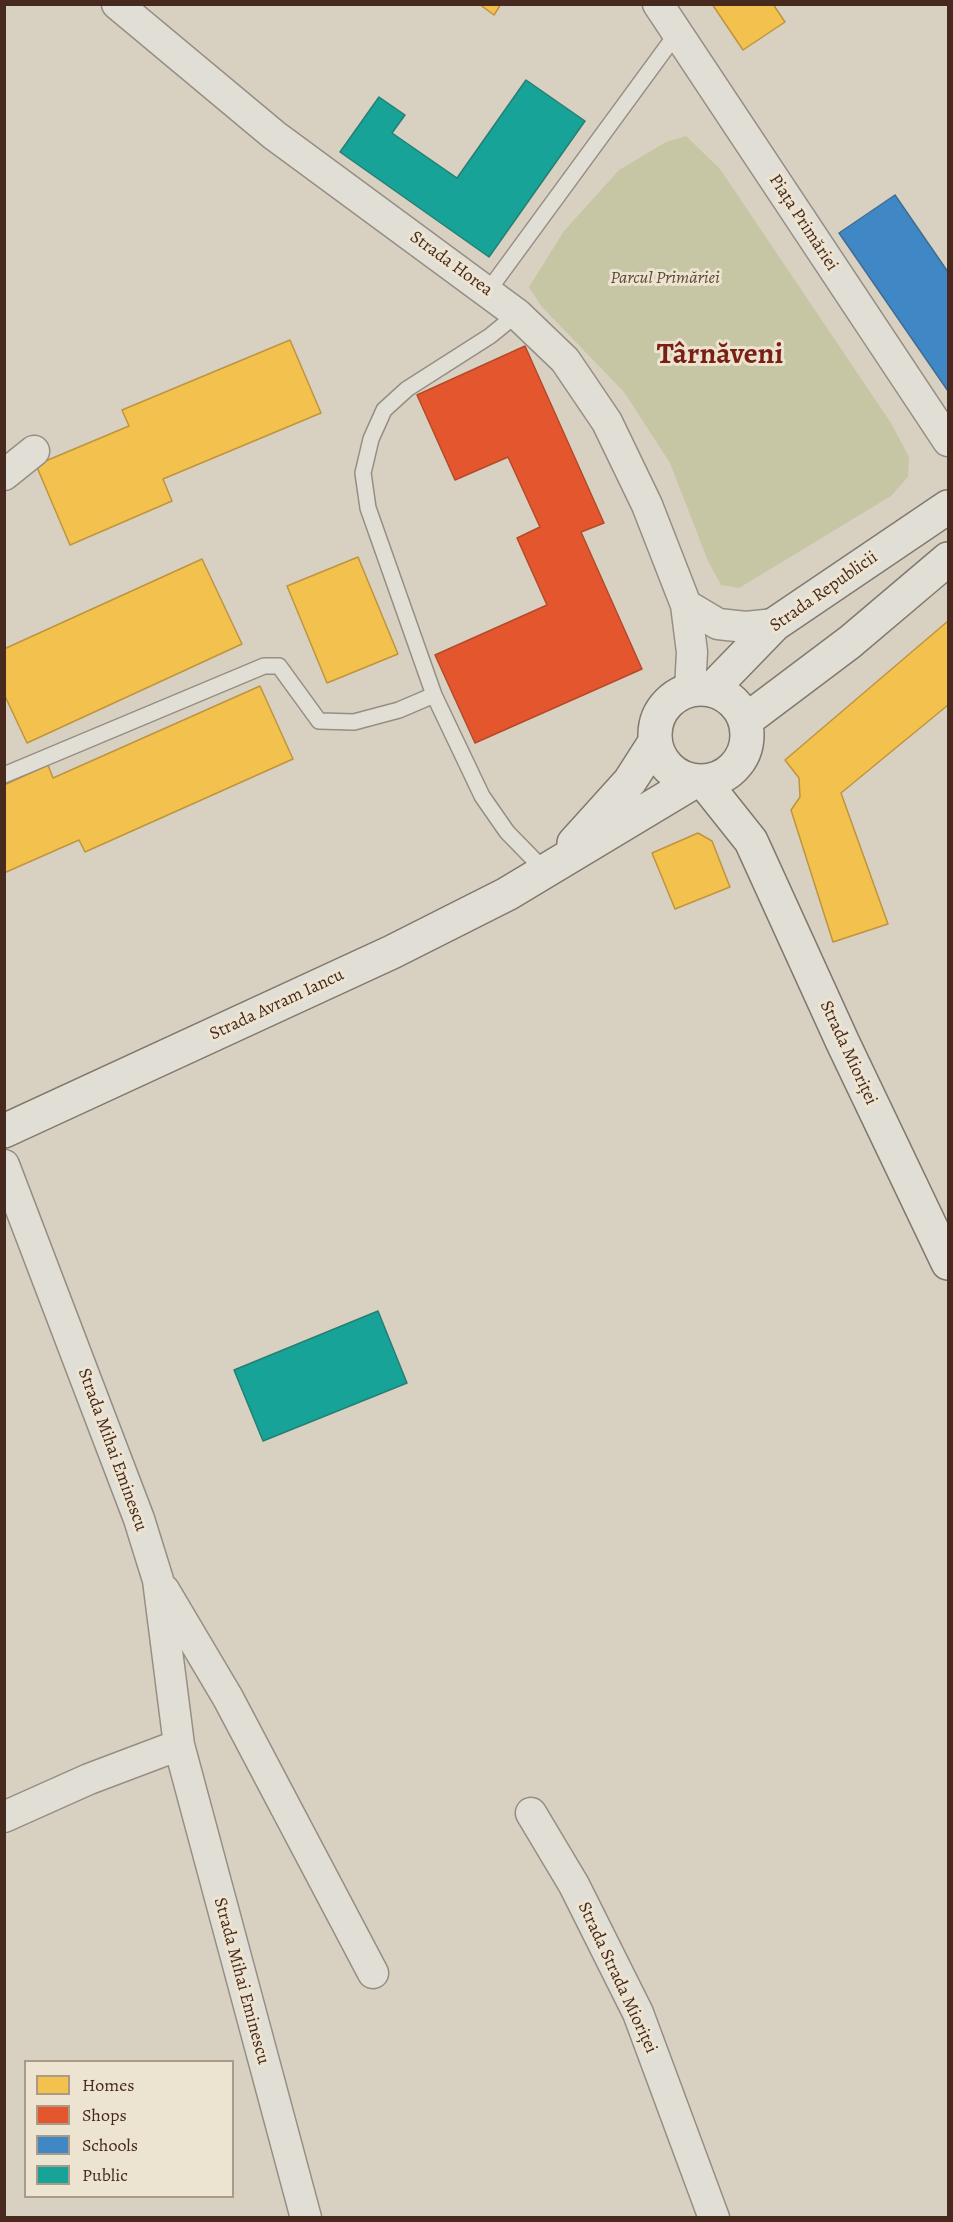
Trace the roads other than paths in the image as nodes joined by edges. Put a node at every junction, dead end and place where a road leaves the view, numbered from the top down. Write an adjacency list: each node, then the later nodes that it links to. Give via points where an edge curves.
1 (117, 4): 4 (street, Strada Horea, via 274,135)
2 (658, 4): 3 (street, Piața Primăriei)
3 (677, 33): 4 (lane); 6 (street, Piața Primăriei)
4 (488, 291): 5 (street, Strada Horea)
5 (517, 314): 11 (street, Strada Horea, via 566,360 607,422); 14 (lane, via 407,389 384,410 363,473 368,508)
6 (948, 441)
7 (34, 451): 8 (street)
8 (4, 475)
9 (948, 507): 12 (main road, Strada Republicii)
10 (948, 559): 15 (main road, via 850,642)
11 (686, 605): 12 (street, via 718,624); 13 (street, Strada Horea)
12 (775, 624): 13 (main road, Strada Republicii)
13 (700, 690): 15 (main road, via 726,697); 16 (main road, via 677,695 659,716)
14 (434, 695): 18 (lane, via 399,710 354,722 319,721 279,666 264,666); 21 (lane, via 482,796 507,832)
15 (745, 721): 17 (main road, via 745,750)
16 (655, 742): 19 (main road, via 668,768 681,777); 21 (main road, Strada Avram Iancu, via 630,781)
17 (738, 763): 19 (main road, via 729,772); 20 (main road, Strada Mioriței)
18 (4, 775)
19 (700, 781): 20 (main road, Strada Mioriței); 21 (main road, Strada Avram Iancu)
20 (751, 841): 24 (main road, Strada Mioriței)
21 (546, 872): 22 (main road, Strada Avram Iancu, via 392,952)
22 (4, 1131)
23 (4, 1165): 25 (street, Strada Mihai Eminescu, via 139,1519)
24 (948, 1263)
25 (158, 1580): 26 (street, Strada Mihai Eminescu); 29 (street, via 228,1698)
26 (178, 1745): 28 (street); 30 (street, Strada Mihai Eminescu)
27 (531, 1813): 31 (street, Strada Strada Mioriței, via 574,1885 638,2013)
28 (4, 1817)
29 (373, 1973)
30 (306, 2217)
31 (714, 2217)

